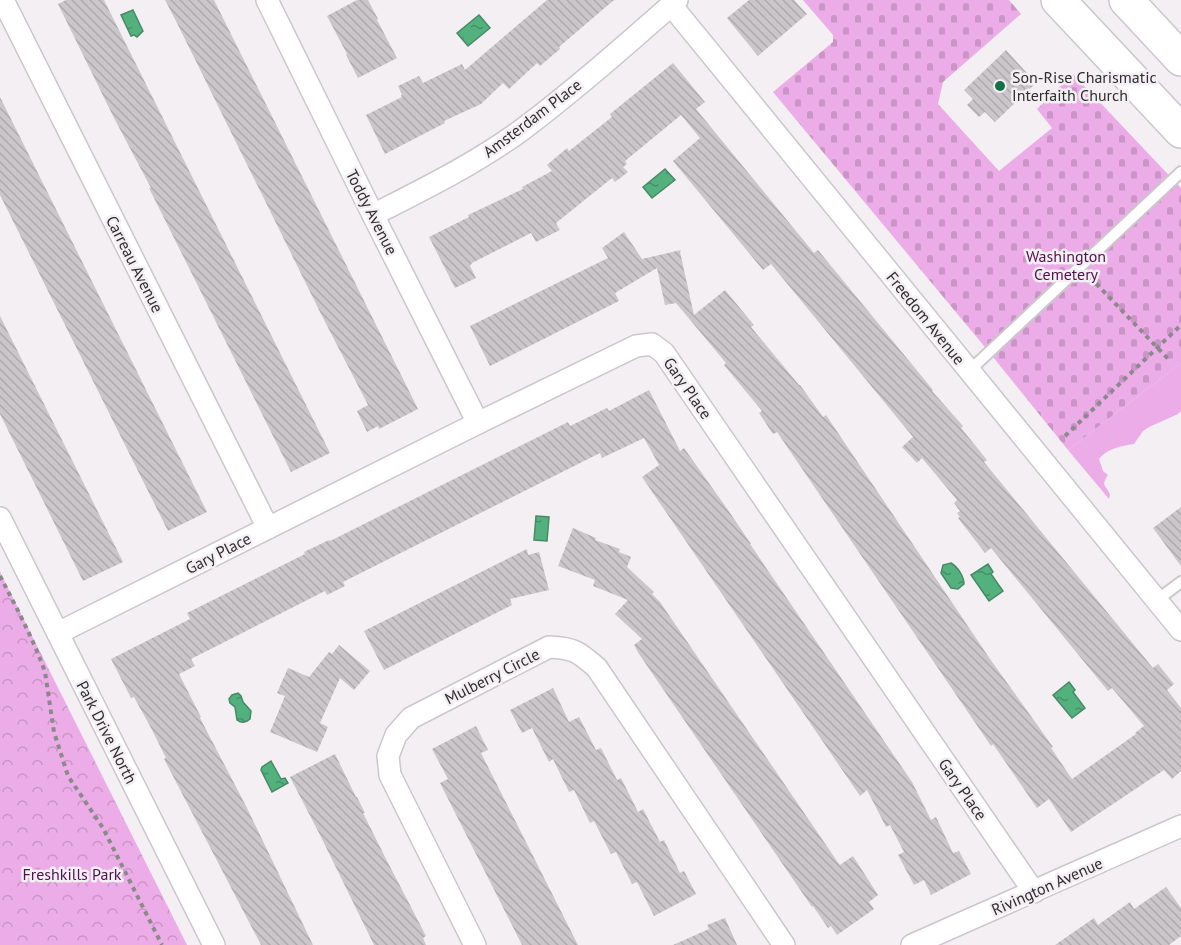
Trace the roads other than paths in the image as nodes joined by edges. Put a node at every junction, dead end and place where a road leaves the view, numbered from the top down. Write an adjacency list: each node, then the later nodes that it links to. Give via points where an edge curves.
1 (3, 0): 13 (street, Carreau Avenue)
2 (1058, 0): 7 (main road)
3 (1126, 0): 6 (main road)
4 (271, 1): 9 (street, Toddy Avenue)
5 (674, 3): 9 (street, Amsterdam Place, via 522,130 470,163); 10 (street, Freedom Avenue)
6 (1181, 59)
7 (1181, 131)
8 (1181, 172): 10 (lane)
9 (373, 214): 11 (street, Toddy Avenue)
10 (969, 371): 15 (street, Freedom Avenue)
11 (478, 423): 13 (street, Gary Place); 19 (street, Gary Place, via 636,346 652,344 664,353)
12 (0, 518): 17 (street, Park Drive North)
13 (268, 528): 17 (street, Gary Place)
14 (1181, 582): 15 (lane)
15 (1156, 600): 16 (street, Freedom Avenue)
16 (1181, 630)
17 (58, 633): 20 (street, Park Drive North)
18 (1181, 826): 19 (street, Rivington Avenue)
19 (1034, 892): 23 (street, Rivington Avenue)
20 (214, 945)
21 (475, 945): 22 (street, Mulberry Circle, via 390,776 388,756 396,735 411,718 549,647 582,654 597,668)
22 (784, 945)
23 (912, 945)

